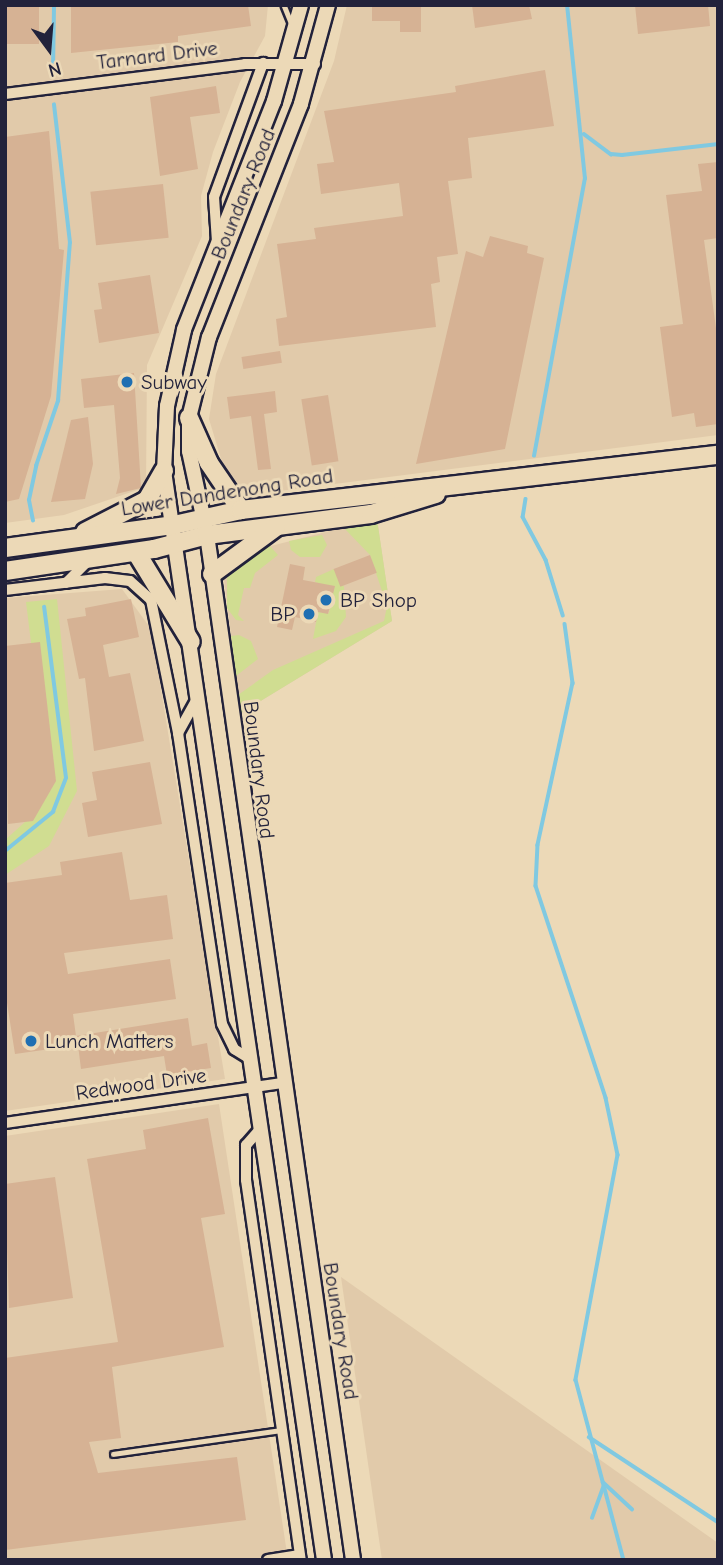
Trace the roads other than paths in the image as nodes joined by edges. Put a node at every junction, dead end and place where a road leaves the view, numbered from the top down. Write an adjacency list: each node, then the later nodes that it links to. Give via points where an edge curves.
1 (285, 5): 4 (lane)
2 (301, 5): 4 (main road, Boundary Road)
3 (328, 5): 7 (main road, Boundary Road)
4 (296, 32): 6 (main road, Boundary Road)
5 (263, 63): 6 (street, Tarnard Drive); 8 (street, Tarnard Drive); 9 (street, Boundary Road, via 214,197)
6 (287, 63): 7 (street, Tarnard Drive); 9 (main road, Boundary Road)
7 (315, 64): 10 (main road, Boundary Road, via 212,328)
8 (5, 94)
9 (217, 243): 12 (main road, Boundary Road, via 173,370)
10 (189, 418): 14 (highway, via 209,463); 15 (main road, Boundary Road, via 189,451)
11 (718, 455): 13 (highway, Lower Dandenong Road)
12 (164, 471): 16 (main road, Boundary Road); 19 (highway, via 147,500)
13 (456, 487): 14 (highway, Lower Dandenong Road); 17 (highway, Lower Dandenong Road, via 371,513)
14 (241, 510): 15 (highway, Lower Dandenong Road)
15 (201, 516): 16 (highway, Lower Dandenong Road); 18 (main road, Boundary Road)
16 (174, 525): 19 (highway, Lower Dandenong Road); 20 (main road, Boundary Road)
17 (279, 526): 18 (highway, Lower Dandenong Road); 25 (highway)
18 (207, 535): 20 (highway, Lower Dandenong Road); 25 (main road, Boundary Road)
19 (69, 540): 21 (highway, Lower Dandenong Road)
20 (177, 543): 22 (highway, Lower Dandenong Road); 28 (main road, Boundary Road)
21 (5, 548)
22 (136, 552): 23 (highway, Lower Dandenong Road); 28 (highway)
23 (92, 558): 24 (highway, Lower Dandenong Road); 26 (street)
24 (5, 571)
25 (212, 574): 32 (main road, Boundary Road)
26 (66, 583): 27 (street); 30 (street, via 130,581 151,600)
27 (5, 590)
28 (191, 642): 29 (main road, Boundary Road)
29 (198, 696): 30 (street); 31 (main road, Boundary Road)
30 (178, 733): 31 (street, via 222,1024 234,1049)
31 (250, 1059): 33 (main road, Boundary Road)
32 (282, 1083): 33 (street, Redwood Drive); 41 (main road, Boundary Road)
33 (255, 1087): 34 (street, Redwood Drive); 35 (main road, Boundary Road)
34 (5, 1123)
35 (261, 1128): 36 (street, via 246,1145 246,1180); 40 (main road, Boundary Road)
36 (283, 1430): 37 (lane); 38 (street)
37 (113, 1454)
38 (301, 1558): 39 (street)
39 (268, 1560)
40 (324, 1560)
41 (353, 1560)

